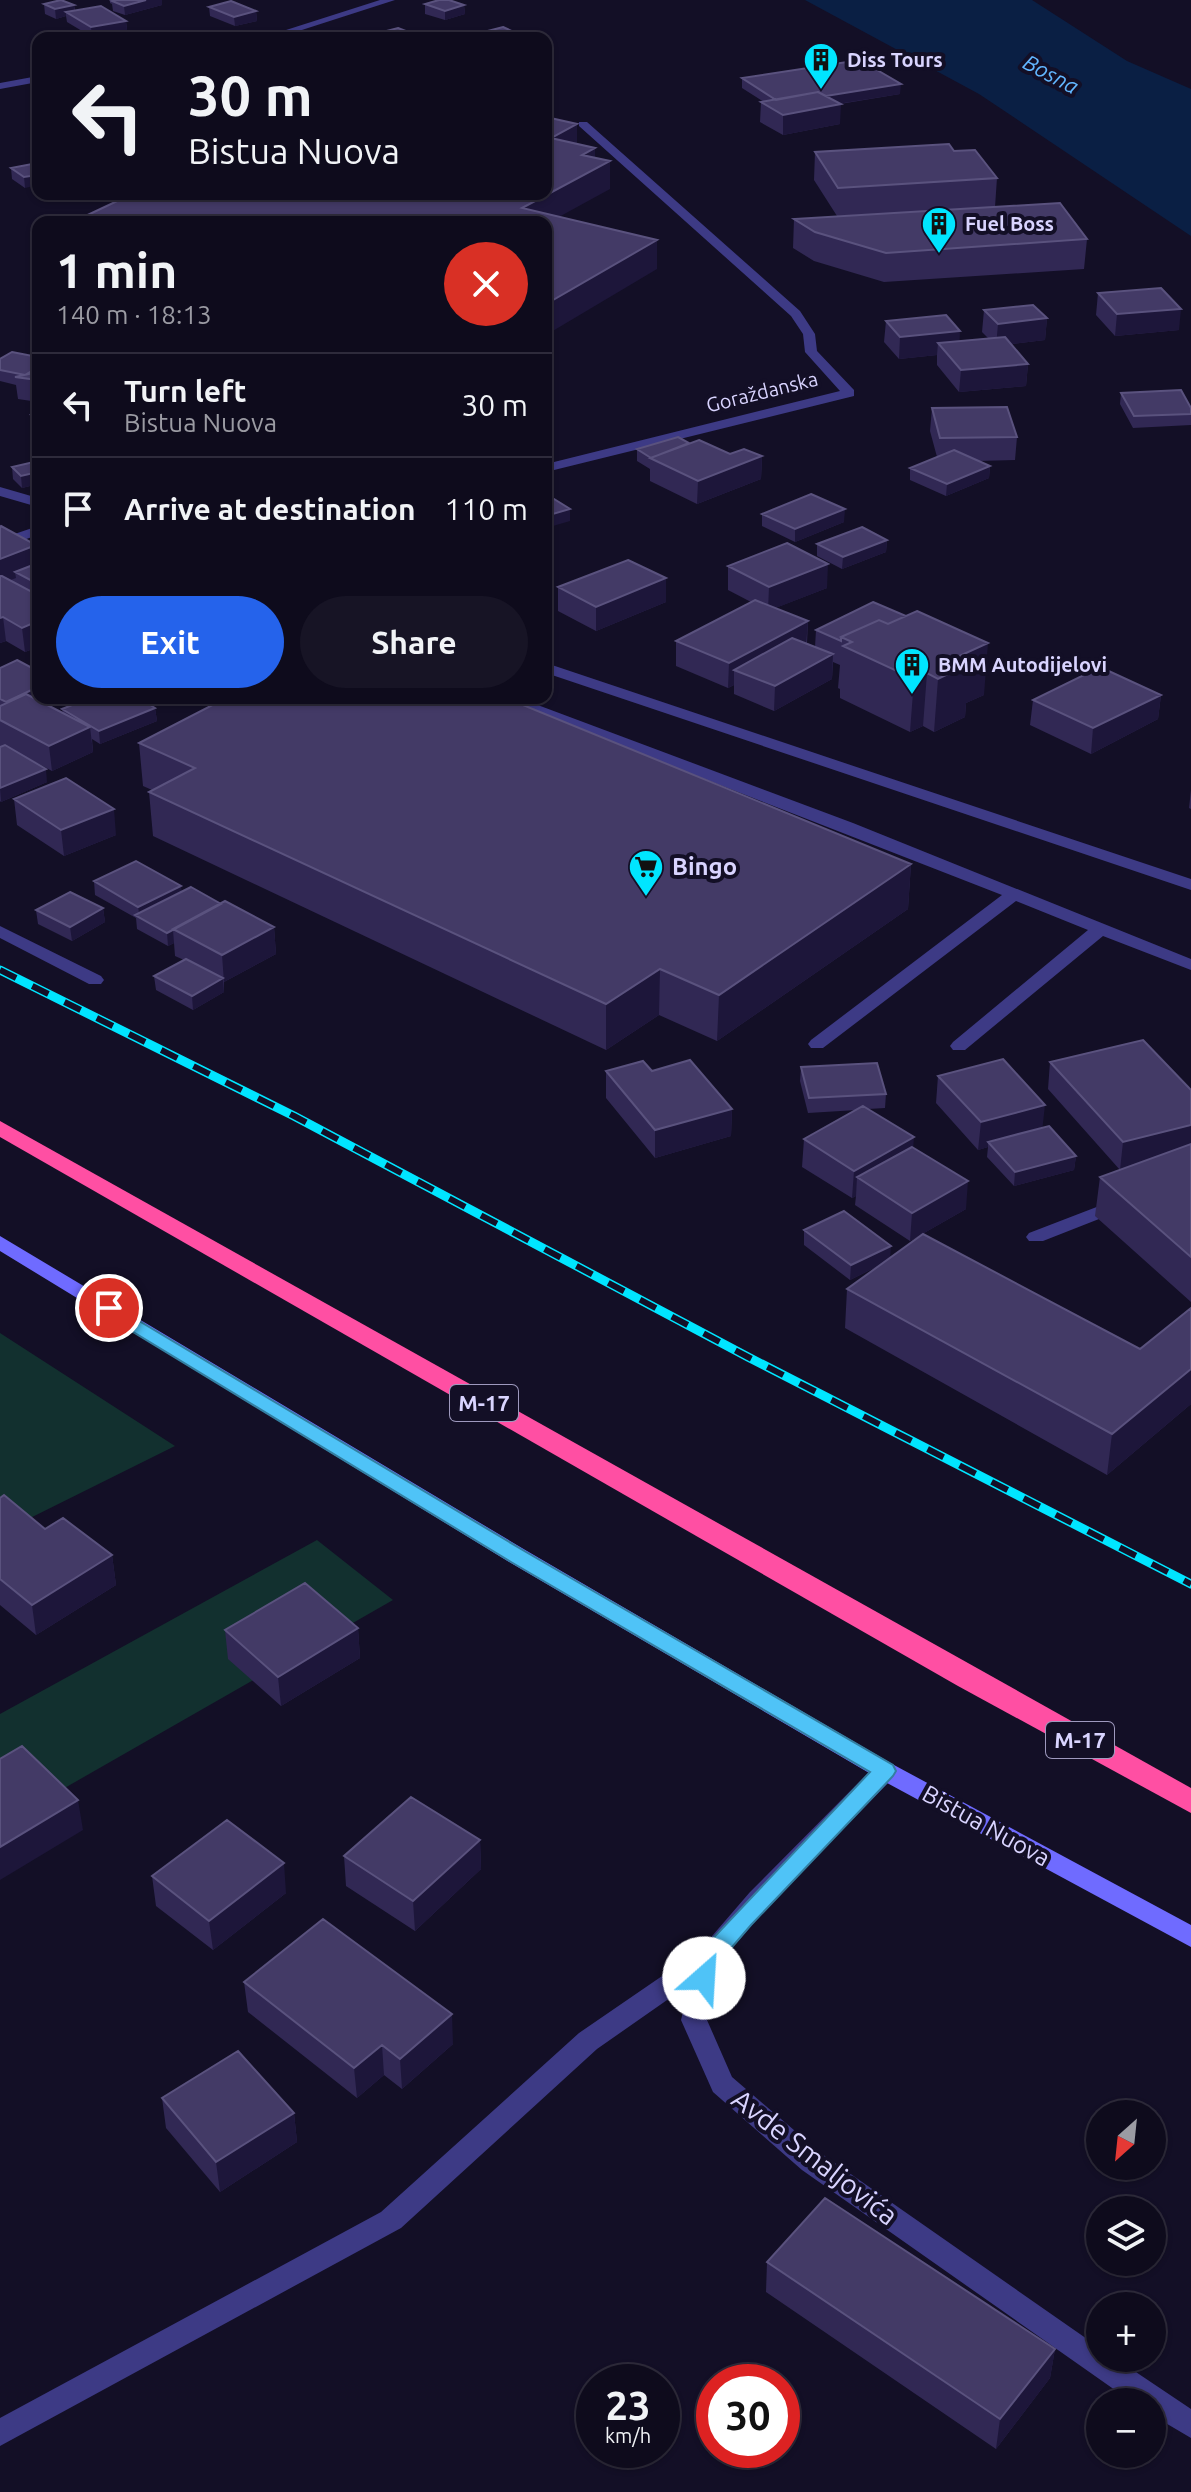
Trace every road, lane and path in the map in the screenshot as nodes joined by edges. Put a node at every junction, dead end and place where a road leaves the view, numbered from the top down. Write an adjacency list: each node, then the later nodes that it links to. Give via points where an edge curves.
1 (390, 0): 2 (street)
2 (286, 32)
3 (32, 80): 4 (street)
4 (0, 86)
5 (583, 124): 6 (street, Goraždanska, via 796,314 809,334 811,352 849,393)
6 (552, 467)
7 (0, 491): 8 (street)
8 (32, 501)
9 (32, 532): 10 (street)
10 (0, 544)
11 (552, 670): 13 (street)
12 (521, 704): 14 (street)
13 (1191, 885)
14 (1014, 894): 15 (street); 19 (street)
15 (1100, 929): 17 (street); 20 (street)
16 (0, 931): 18 (street)
17 (1191, 965)
18 (95, 980)
19 (817, 1044)
20 (959, 1046)
21 (0, 1128): 26 (highway, M-17)
22 (1135, 1198): 23 (street)
23 (1036, 1237)
24 (0, 1242): 25 (street, Bistua Nuova, via 519,1557)
25 (885, 1771): 27 (street, Bistua Nuova); 28 (street, Avde Smaljovića)
26 (1191, 1802)
27 (1191, 1937)
28 (709, 1957): 29 (street, Avde Smaljovića, via 694,2020 722,2084 812,2162); 30 (street, via 588,2041 391,2220)
29 (1191, 2425)
30 (0, 2433)

